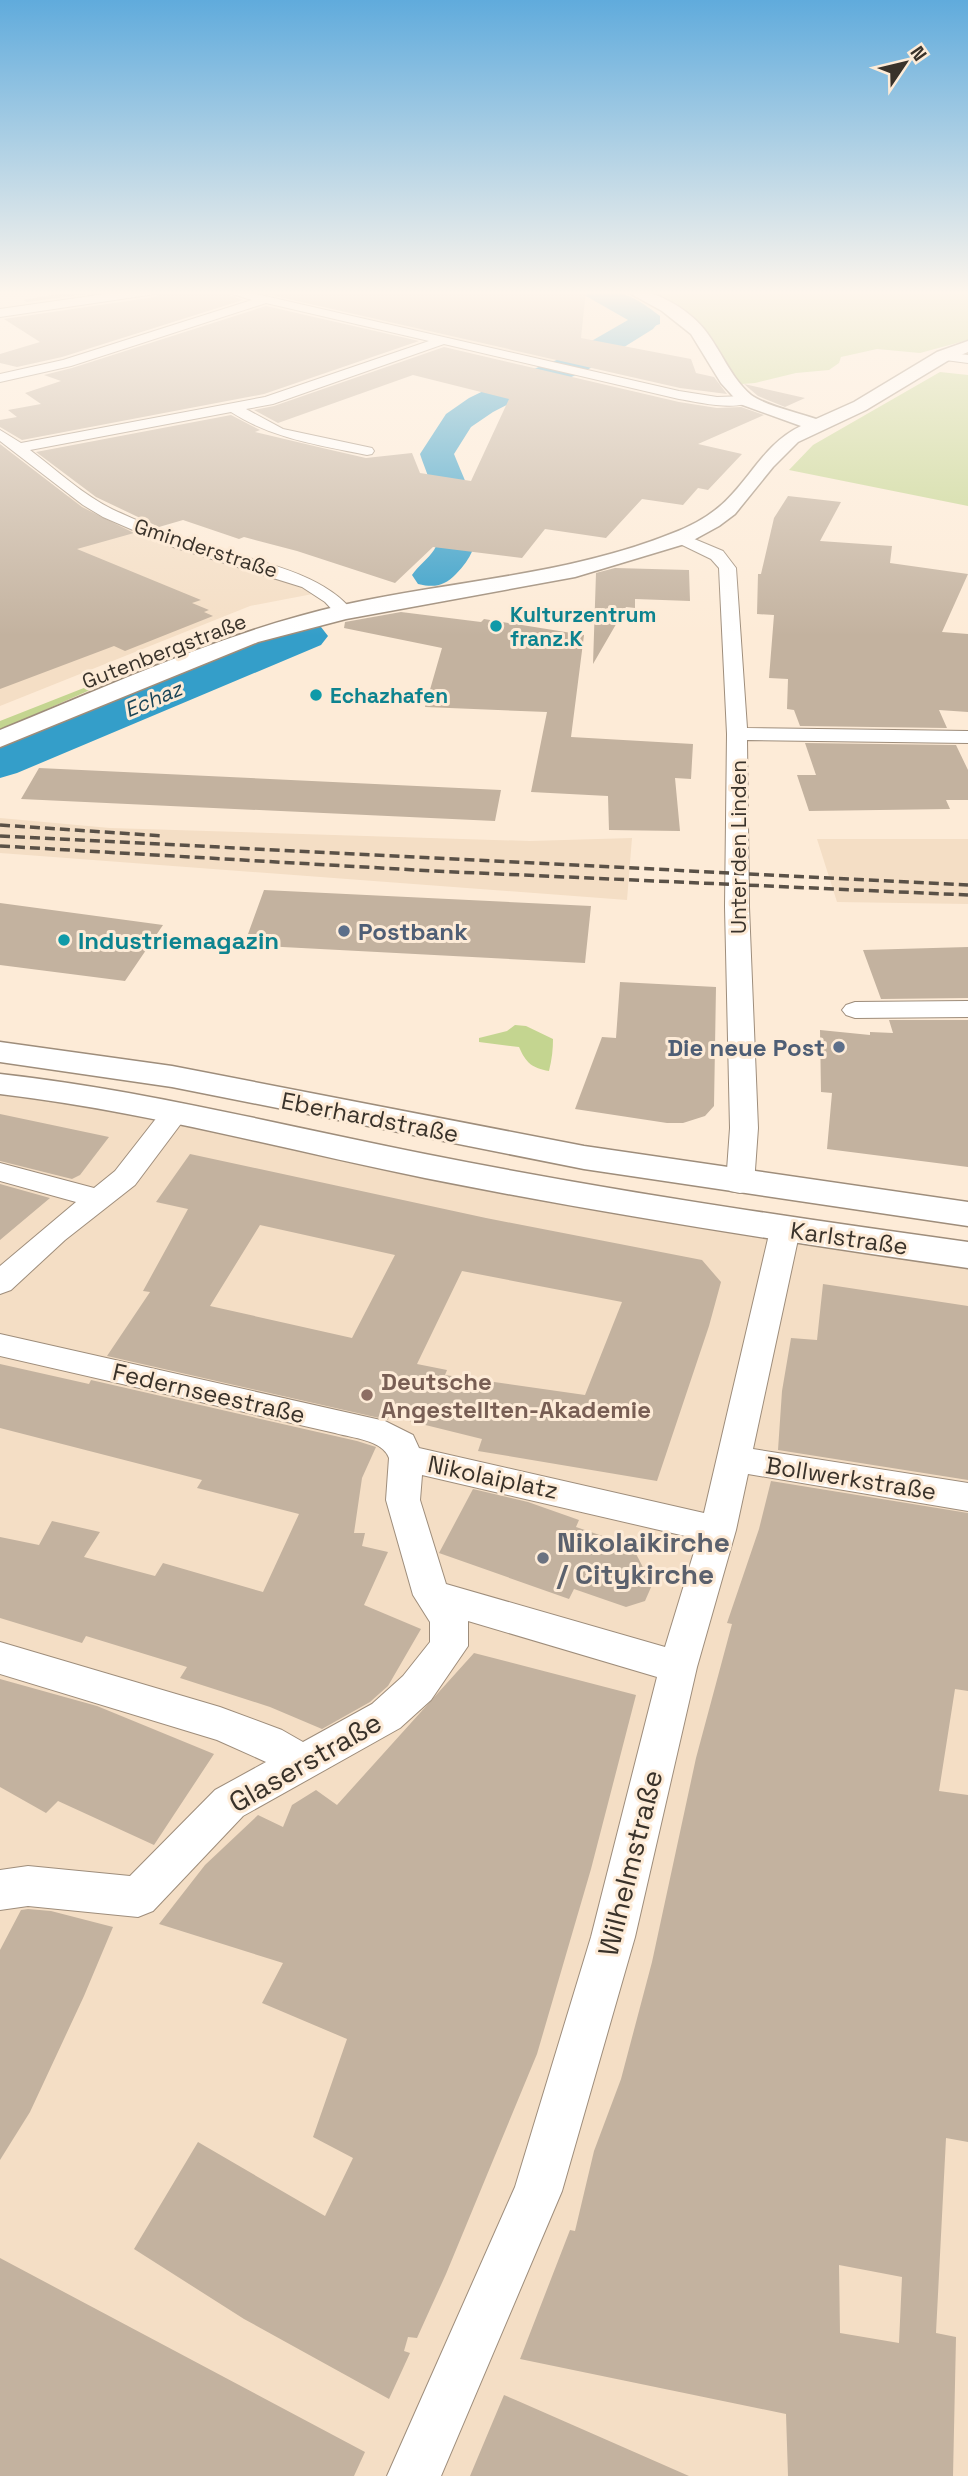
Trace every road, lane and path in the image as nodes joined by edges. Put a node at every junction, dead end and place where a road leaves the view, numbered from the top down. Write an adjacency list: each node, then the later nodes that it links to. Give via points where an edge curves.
1 (244, 406): 4 (street)
2 (761, 406): 5 (main road)
3 (861, 406): 5 (main road)
4 (234, 408): 7 (street); 8 (street, via 269,428)
5 (814, 425): 9 (main road, via 780,447 728,510)
6 (0, 433): 7 (street, Gminderstraße)
7 (18, 448): 10 (street, Gminderstraße, via 109,514 176,542 292,577 315,587)
8 (367, 451)
9 (680, 538): 10 (main road, via 586,567 514,582); 12 (street, Unter den Linden, via 717,555 727,568)
10 (337, 605): 11 (main road, Gutenbergstraße, via 280,608 236,622); 14 (main road, Gutenbergstraße)
11 (0, 716)
12 (737, 734): 13 (street); 21 (street, Unter den Linden, via 744,1128)
13 (968, 737)
14 (0, 739)
15 (968, 1009): 16 (street)
16 (855, 1010)
17 (0, 1052): 21 (main road, Eberhardstraße, via 136,1069 459,1135)
18 (0, 1084): 19 (main road, Eberhardstraße)
19 (175, 1113): 22 (street, via 125,1178); 24 (main road, Eberhardstraße, via 424,1166)
20 (0, 1172): 22 (street)
21 (740, 1184): 23 (main road, Karlstraße)
22 (98, 1198): 27 (street)
23 (968, 1214)
24 (730, 1222): 25 (main road, Karlstraße)
25 (785, 1230): 26 (main road, Karlstraße); 30 (street, Wilhelmstraße)
26 (968, 1255)
27 (0, 1283)
28 (0, 1345): 29 (street, Federnseestraße, via 385,1434 401,1444)
29 (406, 1458): 32 (street, Nikolaiplatz); 33 (street, Nikolaiplatz, via 402,1500)
30 (735, 1459): 31 (street, Bollwerkstraße); 32 (street, Wilhelmstraße)
31 (968, 1497)
32 (718, 1530): 36 (street, Wilhelmstraße)
33 (431, 1595): 34 (street, Nikolaiplatz, via 449,1619); 36 (street)
34 (449, 1646): 37 (street, Glaserstraße, via 417,1688 386,1716)
35 (0, 1658): 37 (street, via 220,1724 268,1742)
36 (678, 1667): 39 (street, Wilhelmstraße, via 613,1937 538,2191)
37 (301, 1762): 38 (street, Glaserstraße, via 229,1803 138,1897 27,1886)
38 (0, 1890)
39 (414, 2476)

